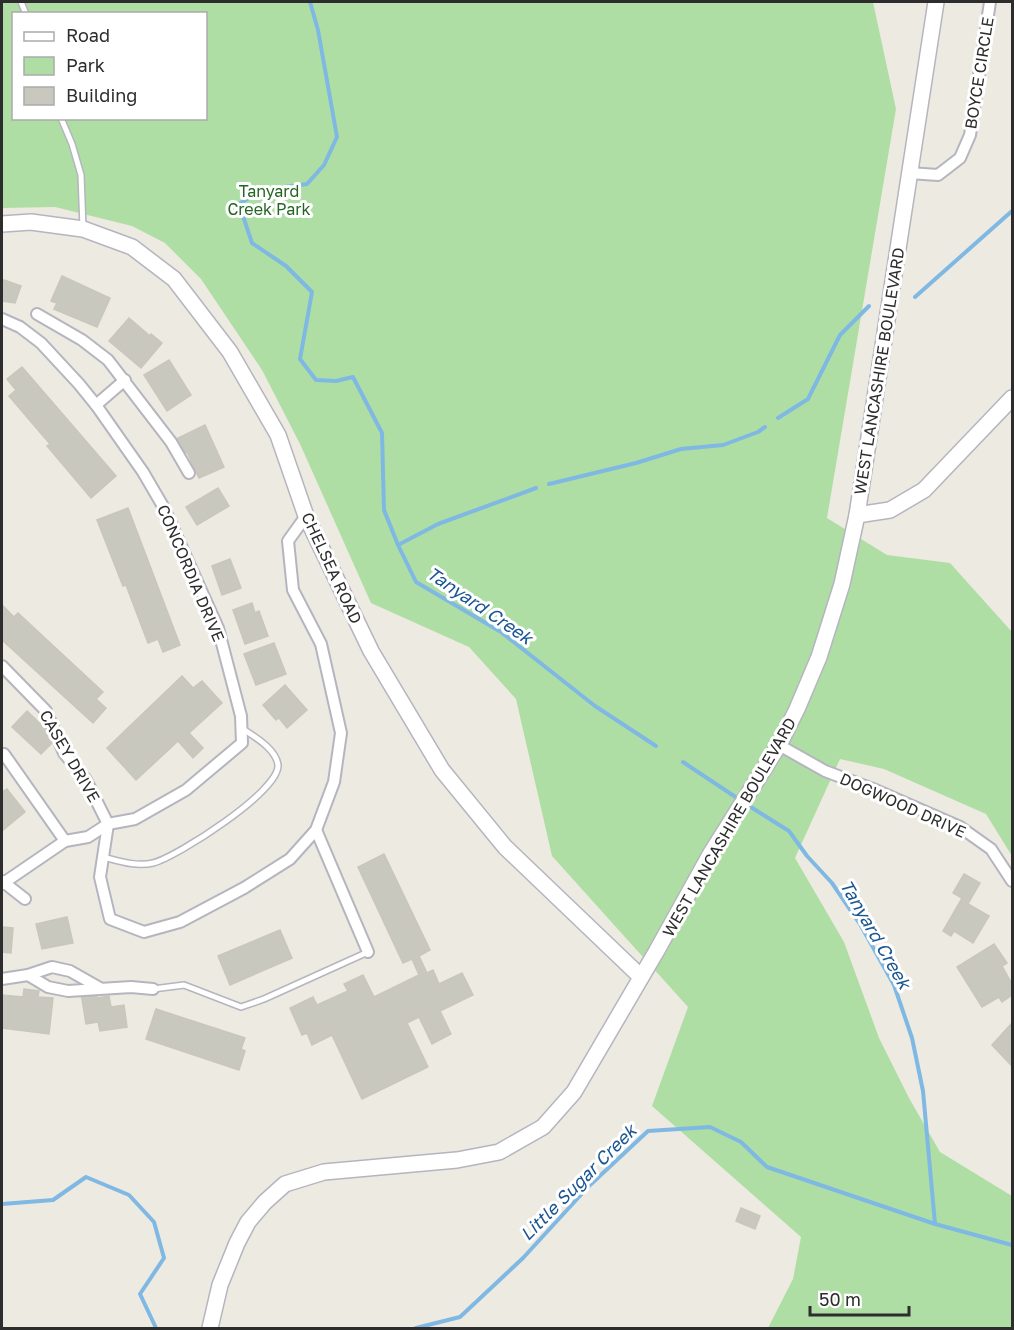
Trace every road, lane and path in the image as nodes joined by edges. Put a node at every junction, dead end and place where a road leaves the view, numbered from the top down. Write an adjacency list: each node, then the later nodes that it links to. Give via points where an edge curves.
1 (936, 2): 4 (main road, WEST LANCASHIRE BOULEVARD)
2 (990, 2): 4 (street, BOYCE CIRCLE, via 969,135 960,158 938,175)
3 (62, 120): 6 (lane, via 81,175)
4 (909, 173): 13 (main road, WEST LANCASHIRE BOULEVARD)
5 (2, 224): 6 (main road, CHELSEA ROAD, via 31,222)
6 (83, 230): 14 (main road, CHELSEA ROAD, via 132,247 174,279 230,352 278,435)
7 (37, 314): 9 (street, via 82,340 108,360)
8 (2, 319): 11 (street, CONCORDIA DRIVE, via 41,343)
9 (125, 380): 11 (street); 12 (street)
10 (1012, 398): 13 (main road, via 924,490 890,510)
11 (96, 405): 16 (street, CONCORDIA DRIVE, via 143,472 174,530 218,628)
12 (189, 473)
13 (857, 515): 17 (main road, WEST LANCASHIRE BOULEVARD, via 842,584 819,657)
14 (306, 516): 20 (street, via 288,541 293,590 321,644 341,733 334,782); 28 (main road, CHELSEA ROAD, via 371,651 442,770 505,847)
15 (2, 666): 19 (street, CASEY DRIVE, via 46,711 64,753 86,780)
16 (242, 728): 19 (street, via 242,743 186,790 135,819); 22 (lane, via 273,753 278,763 264,790 232,817 161,861 139,865)
17 (779, 745): 23 (street, DOGWOOD DRIVE, via 825,771 960,826 991,849); 28 (main road, WEST LANCASHIRE BOULEVARD)
18 (4, 754): 21 (street)
19 (108, 824): 21 (street, via 88,837); 22 (street)
20 (316, 830): 22 (street, via 290,860 244,888 180,922 144,932 110,920 100,877); 26 (street)
21 (65, 841): 24 (street)
22 (103, 857)
23 (1012, 881)
24 (2, 883): 25 (street)
25 (25, 899)
26 (368, 952): 31 (lane, via 241,1007 184,985)
27 (28, 975): 29 (street); 30 (street, via 48,987 68,991); 30 (street, via 61,969)
28 (641, 977): 32 (main road, WEST LANCASHIRE BOULEVARD, via 574,1092 543,1127 499,1152 457,1160 324,1172 285,1184 248,1222 226,1266)
29 (2, 979)
30 (100, 988): 31 (street)
31 (153, 989)
32 (210, 1329)

